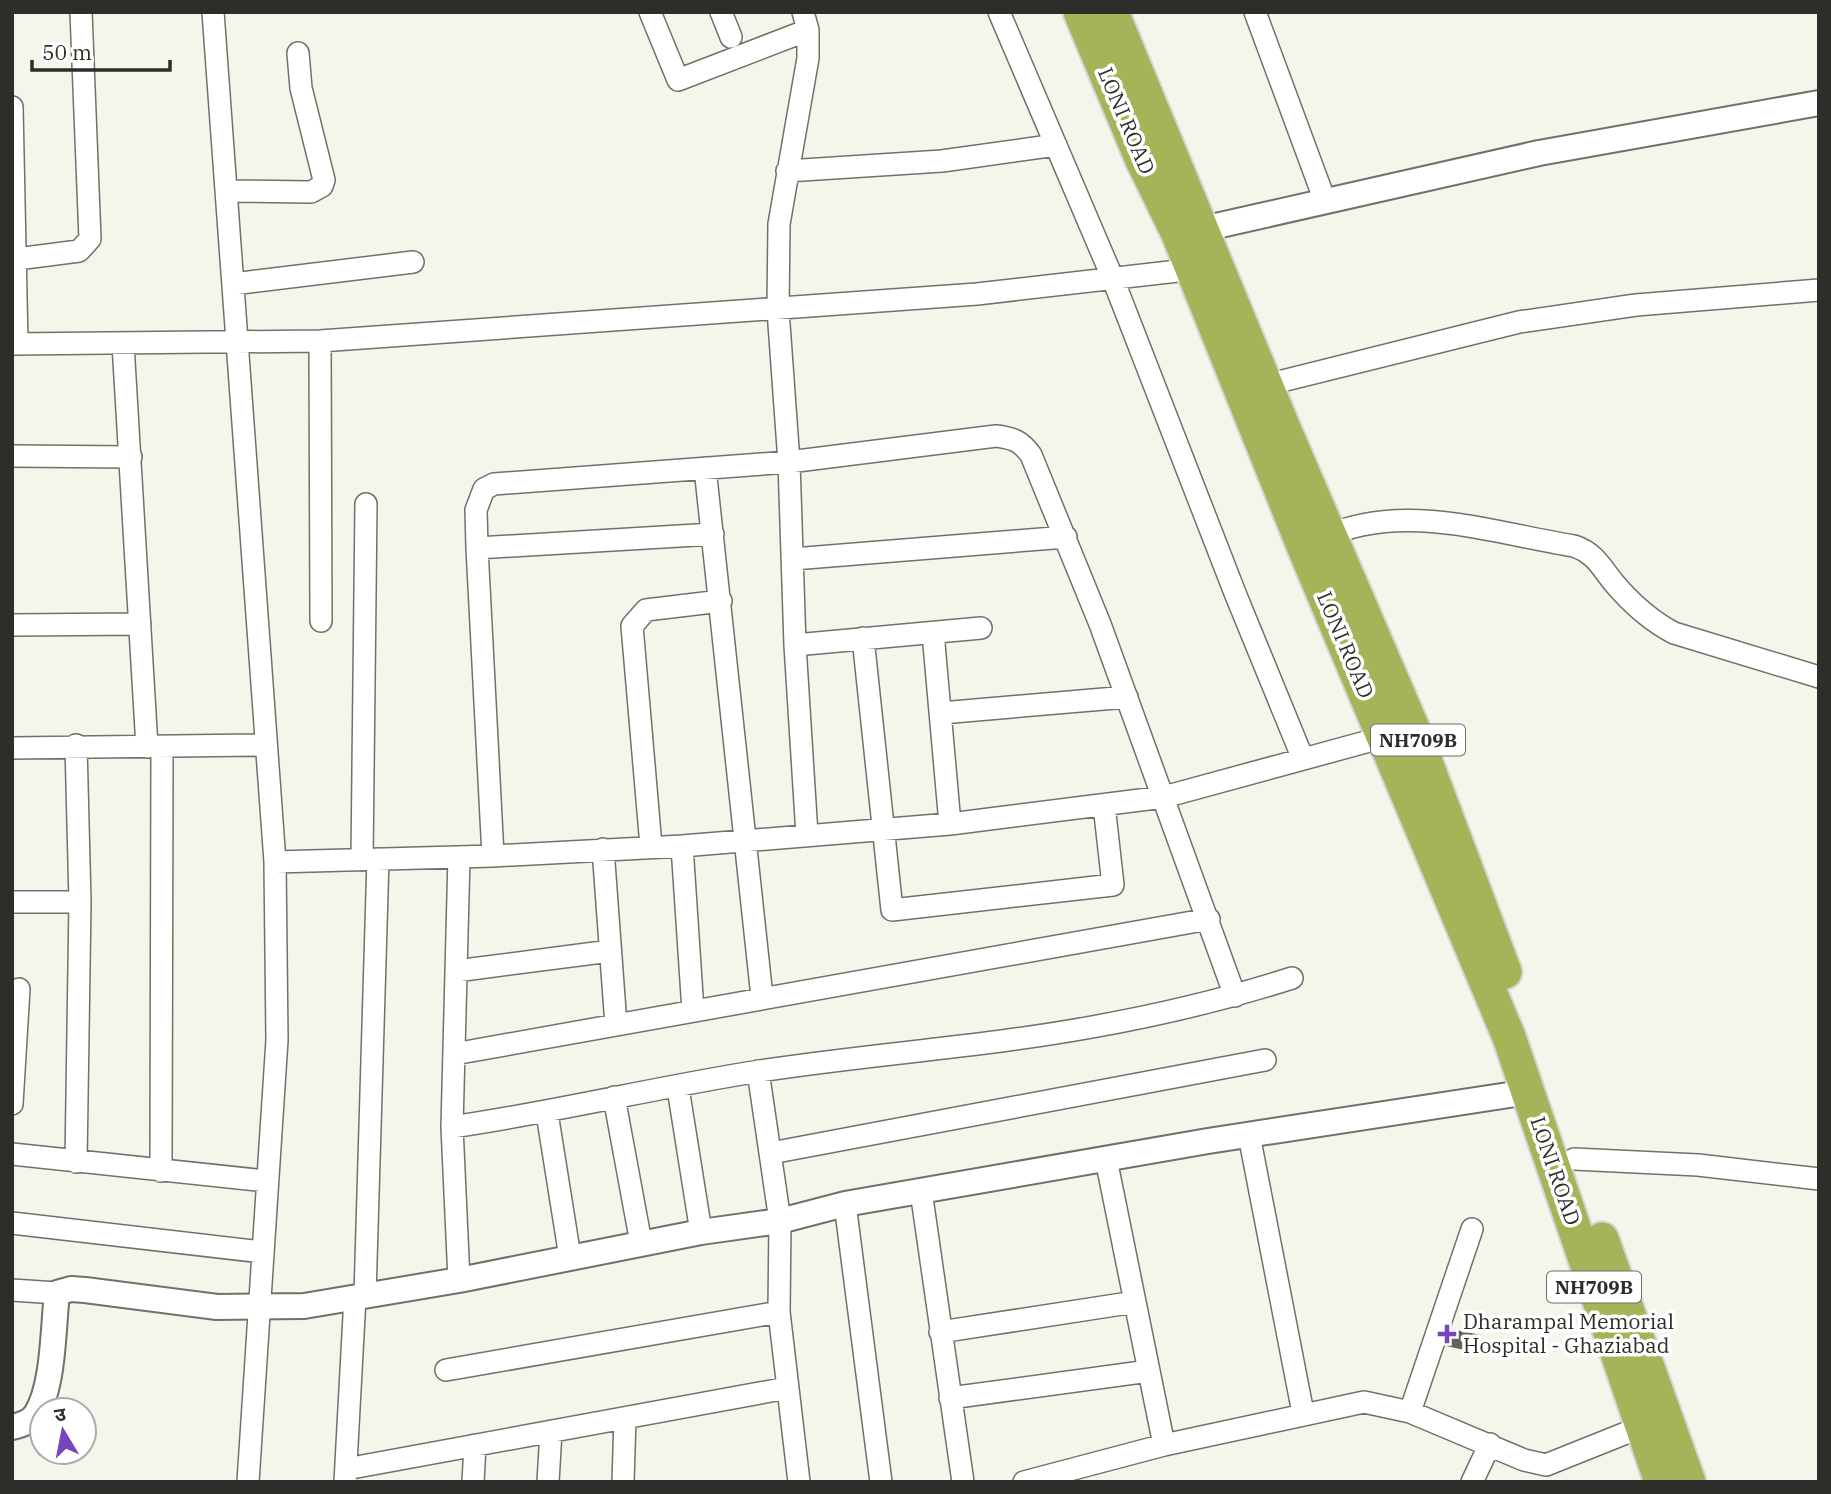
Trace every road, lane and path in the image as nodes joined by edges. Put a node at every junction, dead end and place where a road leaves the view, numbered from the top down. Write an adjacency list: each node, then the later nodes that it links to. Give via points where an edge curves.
1 (81, 12): 20 (street, via 90,239 79,251)
2 (213, 12): 17 (street)
3 (650, 12): 9 (street, via 678,80)
4 (721, 12): 10 (street)
5 (999, 12): 14 (street)
6 (1080, 12): 19 (highway, LONI ROAD / NH709B, via 1142,160)
7 (1112, 12): 19 (highway, LONI ROAD / NH709B)
8 (1255, 12): 18 (street)
9 (805, 21): 16 (street, via 808,58)
10 (731, 37)
11 (298, 53): 17 (street, via 322,186 311,192)
12 (1819, 103): 18 (street, via 1539,153)
13 (12, 107): 15 (street)
14 (1056, 145): 16 (street, via 942,161); 23 (street)
15 (13, 163): 20 (street)
16 (787, 172): 26 (street, via 779,224)
17 (226, 191): 24 (street)
18 (1325, 201): 19 (street)
19 (1190, 232): 22 (highway, LONI ROAD / NH709B)
20 (17, 259): 29 (street)
21 (413, 262): 24 (street)
22 (1204, 268): 23 (street); 31 (highway, LONI ROAD / NH709B); 39 (highway, LONI ROAD / NH709B)
23 (1113, 279): 26 (street); 58 (street)
24 (233, 284): 28 (street)
25 (1819, 290): 31 (street, via 1636,304 1519,322)
26 (778, 310): 27 (street); 34 (street)
27 (320, 341): 28 (street); 43 (street)
28 (238, 343): 30 (street); 55 (street)
29 (14, 344): 30 (street)
30 (124, 344): 33 (street)
31 (1266, 385): 39 (highway, LONI ROAD / NH709B)
32 (12, 456): 33 (street)
33 (131, 457): 44 (street)
34 (789, 462): 35 (street); 38 (street, via 996,436 1012,438 1031,455); 41 (street)
35 (705, 468): 37 (street); 40 (street, via 494,484 478,499)
36 (366, 504): 70 (street)
37 (713, 534): 40 (street); 42 (street)
38 (1066, 537): 41 (street); 51 (street)
39 (1317, 542): 50 (street, via 1371,523 1407,520 1574,546 1593,556 1660,626); 53 (highway, LONI ROAD / NH709B); 96 (highway, LONI ROAD / NH709B, via 1415,733)
40 (477, 548): 68 (street)
41 (793, 559): 49 (street)
42 (721, 601): 64 (street); 65 (street, via 646,610 632,626)
43 (321, 621)
44 (140, 624): 45 (street); 56 (street)
45 (12, 625)
46 (981, 628): 47 (street)
47 (933, 633): 48 (street); 52 (street)
48 (863, 638): 49 (street); 62 (street)
49 (795, 645): 63 (street)
50 (1819, 677)
51 (1127, 697): 52 (street); 59 (street)
52 (941, 713): 61 (street)
53 (1384, 737): 58 (street); 87 (highway, LONI ROAD / NH709B)
54 (76, 745): 56 (street); 57 (street); 73 (street)
55 (267, 745): 56 (street); 71 (street)
56 (155, 747): 98 (street)
57 (12, 748)
58 (1303, 759): 59 (street)
59 (1164, 797): 60 (street); 74 (street)
60 (1104, 805): 61 (street); 62 (street, via 1113,885 892,910)
61 (950, 824): 62 (street)
62 (882, 829): 63 (street)
63 (807, 835): 64 (street)
64 (747, 840): 66 (street); 80 (street)
65 (652, 846): 66 (street); 67 (street)
66 (682, 846): 81 (street)
67 (603, 849): 68 (street); 75 (street)
68 (493, 856): 69 (street)
69 (459, 857): 70 (street); 76 (street)
70 (370, 859): 71 (street); 113 (street)
71 (275, 862): 100 (street, via 277,1040)
72 (12, 902): 73 (street)
73 (80, 902): 97 (street)
74 (1209, 919): 79 (street); 80 (street)
75 (610, 951): 76 (street); 82 (street)
76 (456, 971): 83 (street)
77 (1292, 978): 79 (street)
78 (19, 989): 89 (street)
79 (1235, 996): 85 (street, via 1091,1027)
80 (762, 997): 81 (street)
81 (693, 1011): 82 (street)
82 (616, 1025): 83 (street)
83 (454, 1054): 91 (street)
84 (1265, 1060): 93 (street)
85 (758, 1071): 86 (street); 93 (street)
86 (678, 1088): 88 (street); 106 (street)
87 (1528, 1092): 92 (street); 126 (highway, LONI ROAD / NH709B)
88 (614, 1097): 90 (street); 107 (street)
89 (12, 1104)
90 (547, 1114): 91 (street); 109 (street)
91 (452, 1127): 110 (street)
92 (1249, 1135): 95 (street); 123 (street)
93 (771, 1153): 103 (street)
94 (12, 1154): 97 (street)
95 (1106, 1159): 101 (street); 114 (street)
96 (1574, 1159): 99 (street, via 1698,1165); 143 (highway, LONI ROAD / NH709B)
97 (76, 1162): 98 (street)
98 (161, 1171): 100 (street)
99 (1819, 1179)
100 (266, 1181): 108 (street)
101 (921, 1191): 102 (street); 117 (street)
102 (845, 1204): 103 (street); 138 (street)
103 (780, 1221): 106 (street); 116 (street)
104 (12, 1223): 108 (street)
105 (1472, 1230): 122 (street)
106 (701, 1232): 107 (street)
107 (641, 1243): 109 (street)
108 (262, 1252): 115 (street)
109 (569, 1257): 110 (street)
110 (460, 1280): 113 (street)
111 (12, 1290): 112 (street)
112 (57, 1293): 115 (street, via 71,1289); 125 (street, via 46,1388 30,1420)
113 (360, 1296): 115 (street); 132 (street)
114 (1135, 1302): 117 (street); 119 (street)
115 (259, 1308): 133 (street)
116 (779, 1312): 118 (street); 120 (street)
117 (940, 1332): 121 (street)
118 (446, 1370)
119 (1149, 1371): 121 (street); 130 (street)
120 (787, 1388): 124 (street); 137 (street)
121 (950, 1398): 139 (street)
122 (1410, 1412): 123 (street, via 1364,1402); 128 (street)
123 (1303, 1413): 130 (street)
124 (625, 1418): 127 (street); 136 (street)
125 (12, 1427)
126 (1641, 1427): 128 (street, via 1546,1465); 142 (highway, LONI ROAD / NH709B)
127 (551, 1431): 129 (street); 135 (street)
128 (1489, 1444): 141 (street)
129 (475, 1445): 132 (street); 134 (street)
130 (1164, 1445): 131 (street)
131 (1088, 1474): 140 (street)
132 (346, 1475)
133 (248, 1482)
134 (473, 1482)
135 (548, 1482)
136 (623, 1482)
137 (799, 1482)
138 (881, 1482)
139 (963, 1482)
140 (1024, 1482)
141 (1472, 1482)
142 (1661, 1482)
143 (1689, 1482)

